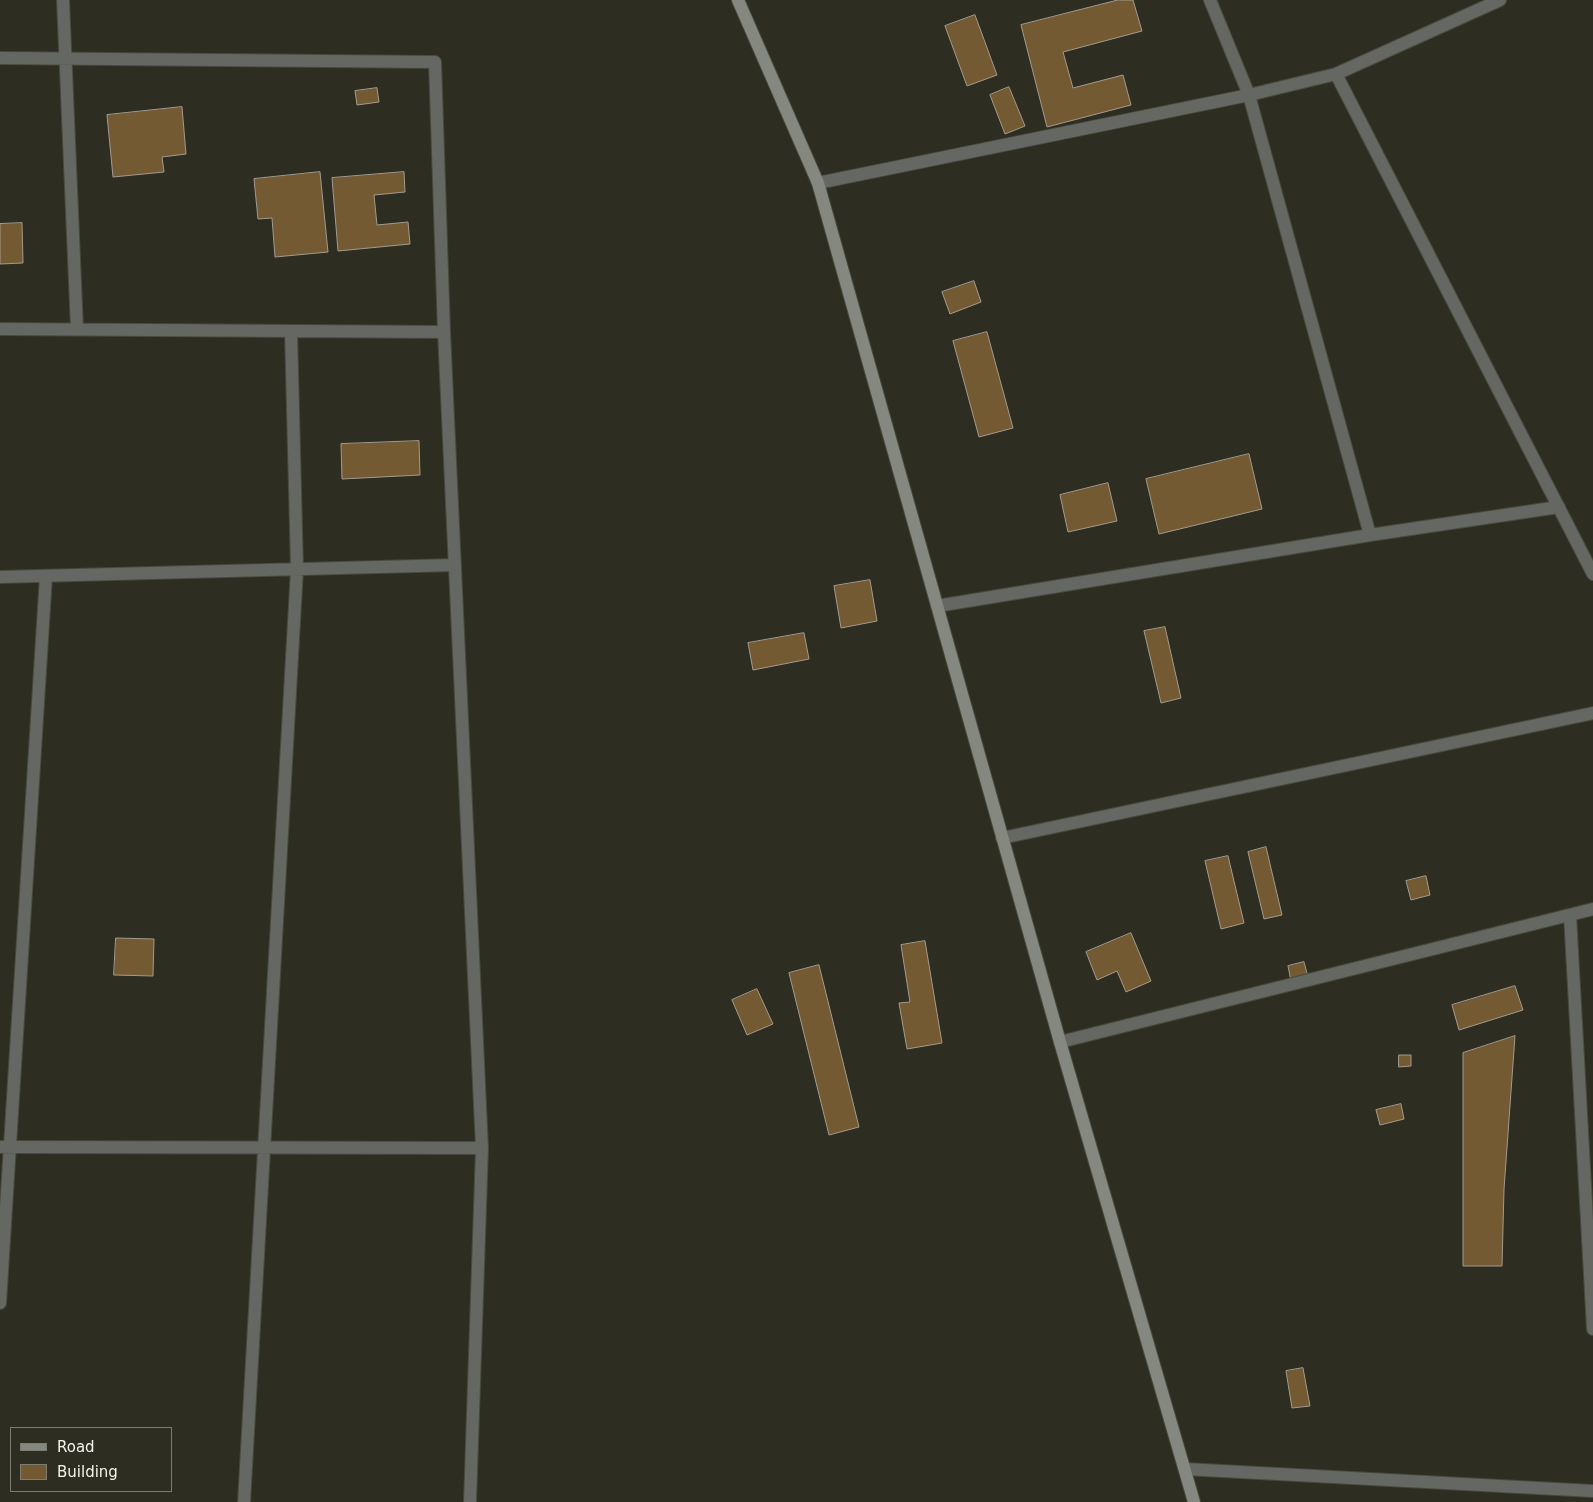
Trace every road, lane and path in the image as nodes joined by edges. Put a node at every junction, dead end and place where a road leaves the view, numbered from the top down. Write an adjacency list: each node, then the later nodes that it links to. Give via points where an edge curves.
1 (63, 0): 6 (street)
2 (738, 0): 9 (street)
3 (1210, 0): 8 (street)
4 (1500, 0): 7 (street)
5 (0, 58): 6 (street)
6 (66, 58): 11 (street); 13 (street, via 435,62)
7 (1336, 74): 8 (street); 14 (street)
8 (1249, 95): 9 (street); 15 (street)
9 (818, 183): 21 (street)
10 (0, 328): 11 (street)
11 (77, 329): 12 (street)
12 (291, 331): 13 (street); 17 (street)
13 (444, 332): 16 (street)
14 (1559, 507): 15 (street); 18 (street)
15 (1370, 535): 21 (street)
16 (454, 565): 17 (street); 29 (street)
17 (297, 569): 19 (street); 28 (street)
18 (1593, 574)
19 (46, 576): 20 (street); 27 (street)
20 (0, 577)
21 (937, 606): 23 (street)
22 (1593, 713): 23 (street)
23 (1002, 838): 26 (street)
24 (1593, 909): 25 (street)
25 (1570, 915): 26 (street); 31 (street)
26 (1060, 1042): 32 (street)
27 (5, 1147): 28 (street); 30 (street)
28 (264, 1147): 29 (street); 34 (street)
29 (482, 1148): 35 (street)
30 (0, 1303)
31 (1593, 1329)
32 (1185, 1469): 33 (street); 36 (street)
33 (1593, 1492)
34 (244, 1502)
35 (470, 1502)
36 (1194, 1502)

